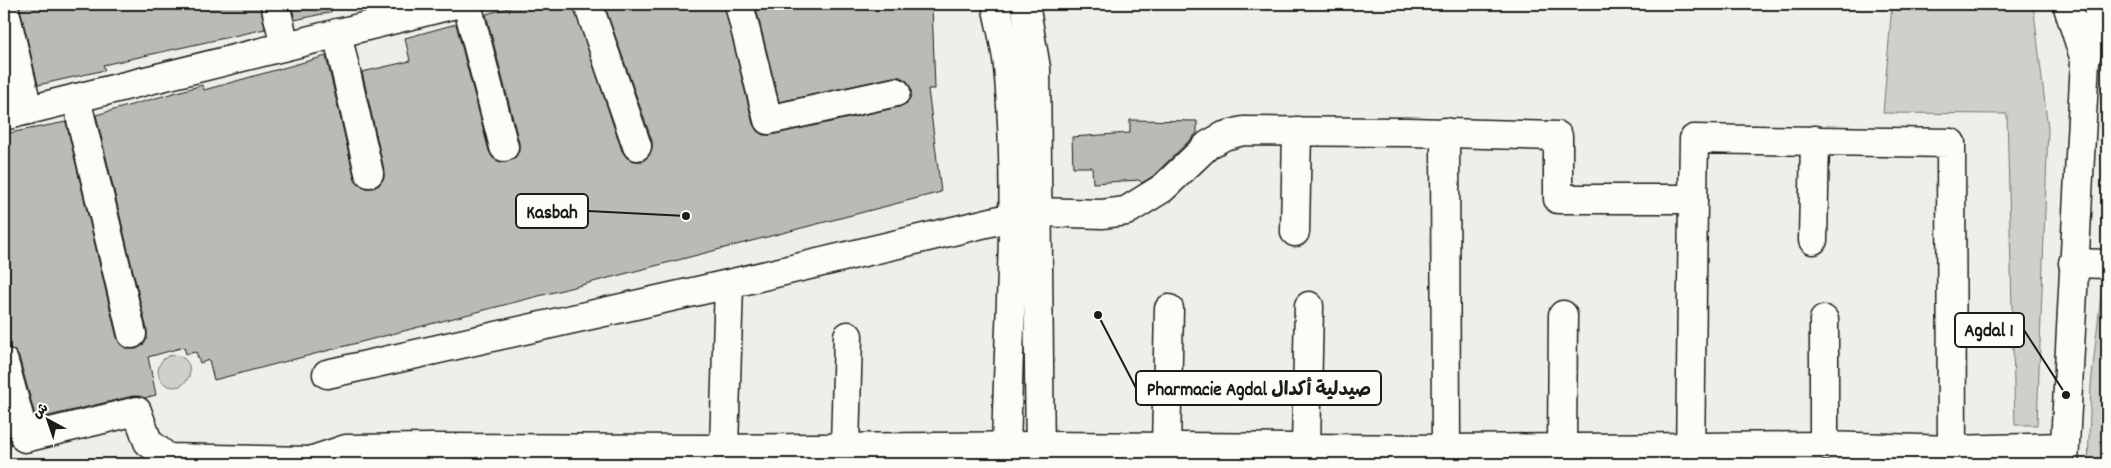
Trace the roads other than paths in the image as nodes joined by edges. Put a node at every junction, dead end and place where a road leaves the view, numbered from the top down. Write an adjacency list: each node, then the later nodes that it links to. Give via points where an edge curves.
1 (275, 4): 12 (street)
2 (456, 4): 11 (street)
3 (467, 4): 21 (street)
4 (588, 4): 20 (street)
5 (738, 4): 14 (street, via 768,120)
6 (996, 4): 24 (street, via 1008,67)
7 (1025, 4): 24 (street, via 1036,68)
8 (2067, 4): 13 (street)
9 (2103, 4): 13 (street)
10 (4, 7): 16 (street)
11 (337, 33): 12 (street); 22 (street)
12 (284, 46): 15 (street)
13 (2085, 60): 27 (street)
14 (896, 92)
15 (76, 98): 16 (street); 34 (street)
16 (16, 113)
17 (1297, 131): 18 (street); 24 (street, via 1243,131 1224,136 1208,145 1163,188 1126,211); 25 (street)
18 (1445, 132): 23 (street, via 1558,136 1558,199); 43 (street)
19 (1815, 140): 23 (street, via 1694,139); 26 (street); 51 (street, via 1951,143)
20 (637, 146)
21 (504, 147)
22 (369, 172)
23 (1693, 199): 49 (street)
24 (1025, 215): 29 (street); 45 (street); 46 (street)
25 (1295, 232)
26 (1813, 240)
27 (2073, 263): 28 (street); 50 (street)
28 (2107, 264)
29 (729, 284): 37 (street); 44 (street)
30 (1309, 306): 41 (street)
31 (1169, 309): 40 (street)
32 (1563, 315): 42 (street)
33 (1824, 320): 38 (street)
34 (132, 334)
35 (848, 336): 39 (street)
36 (4, 362): 52 (street, via 26,438 137,411 148,442 168,458)
37 (327, 374)
38 (1824, 446): 49 (street); 51 (street)
39 (845, 447): 44 (street); 45 (street)
40 (1166, 447): 46 (street); 48 (street)
41 (1306, 447): 43 (street); 48 (street)
42 (1562, 447): 43 (street); 49 (street)
43 (1446, 449)
44 (710, 454): 47 (street)
45 (1006, 455): 46 (street)
46 (1041, 455)
47 (430, 456): 52 (street, via 346,449)
48 (1196, 456)
49 (1691, 456)
50 (2064, 456): 51 (street)
51 (1952, 457)
52 (315, 462)

